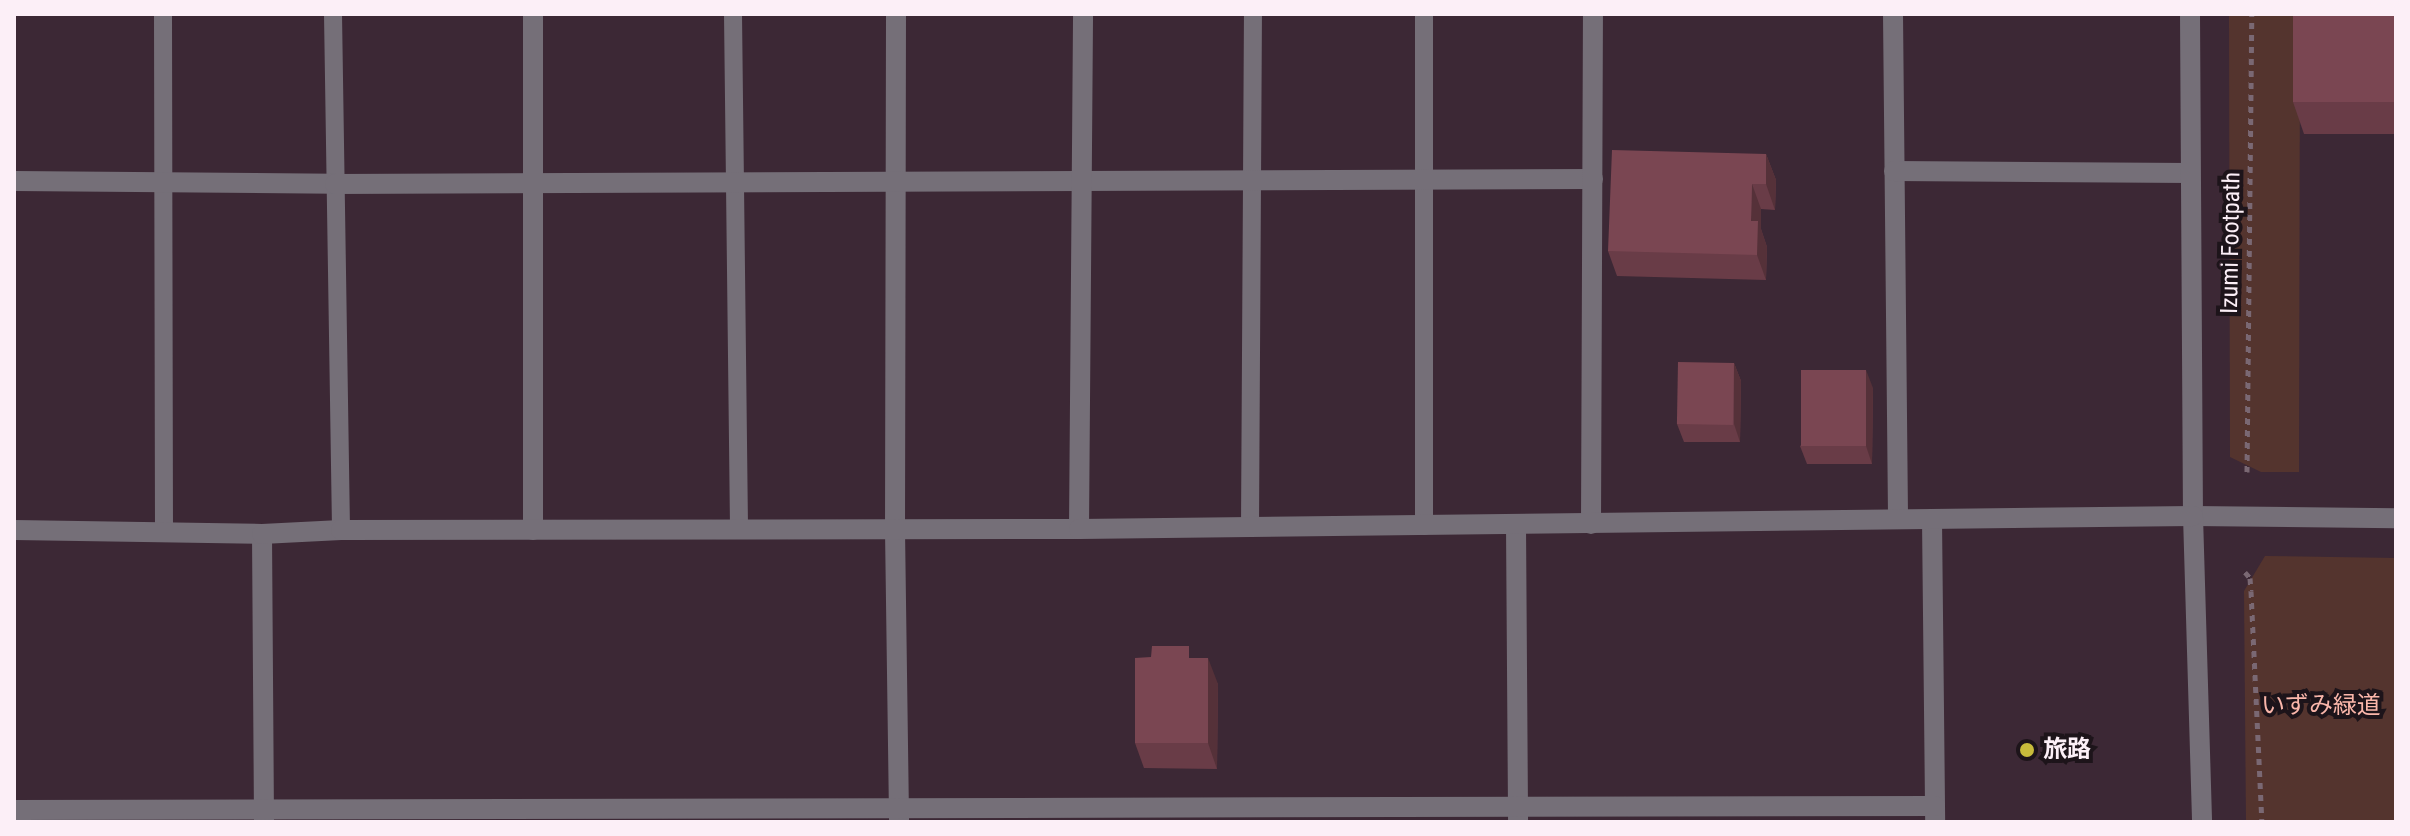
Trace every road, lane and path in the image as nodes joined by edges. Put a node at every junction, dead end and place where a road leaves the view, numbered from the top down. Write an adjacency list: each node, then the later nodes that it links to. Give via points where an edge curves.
1 (163, 14): 22 (lane)
2 (333, 14): 24 (lane)
3 (533, 14): 23 (street)
4 (733, 14): 20 (lane)
5 (896, 14): 21 (street)
6 (1083, 14): 19 (street)
7 (1253, 14): 16 (lane)
8 (1424, 14): 17 (lane)
9 (1593, 14): 15 (street)
10 (1893, 14): 13 (street)
11 (2190, 14): 14 (street)
12 (2252, 14): 25 (path, Izumi Footpath)
13 (1894, 171): 14 (street); 27 (street)
14 (2190, 173): 26 (street)
15 (1593, 179): 17 (street); 30 (street)
16 (1252, 180): 17 (street); 19 (street); 33 (lane)
17 (1424, 180): 32 (lane)
18 (14, 181): 22 (street)
19 (1081, 181): 21 (street); 34 (street)
20 (735, 182): 21 (street); 23 (street); 38 (lane)
21 (896, 182): 39 (street)
22 (163, 183): 24 (street); 40 (lane)
23 (532, 183): 24 (street); 37 (street)
24 (335, 184): 36 (lane)
25 (2247, 472)
26 (2193, 516): 28 (street); 29 (street); 48 (street)
27 (1898, 518): 29 (street); 30 (street)
28 (2396, 518)
29 (1932, 519): 46 (street)
30 (1591, 524): 31 (street)
31 (1516, 525): 32 (street); 45 (street)
32 (1424, 526): 33 (street)
33 (1250, 528): 34 (street)
34 (1079, 529): 39 (street)
35 (14, 530): 40 (street)
36 (341, 530): 37 (street); 41 (street)
37 (533, 530): 38 (street)
38 (739, 530): 39 (street)
39 (895, 530): 44 (street)
40 (164, 531): 41 (street)
41 (262, 534): 47 (street)
42 (2245, 572): 49 (path, via 2251,591)
43 (14, 810): 47 (street)
44 (899, 814): 45 (street); 47 (street)
45 (1518, 814): 46 (street)
46 (1935, 814)
47 (263, 816)
48 (2202, 822)
49 (2262, 822)

